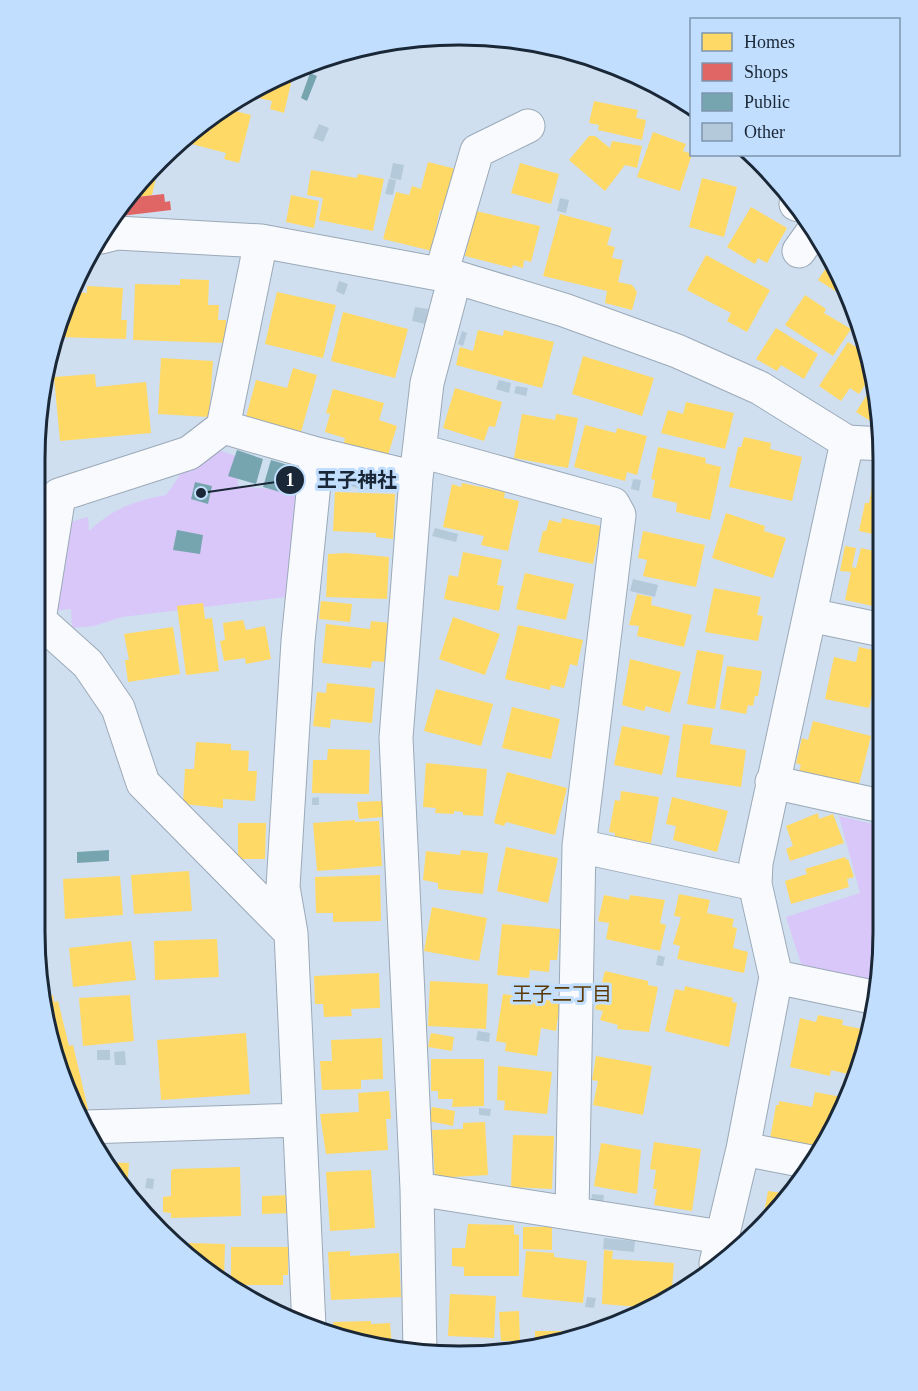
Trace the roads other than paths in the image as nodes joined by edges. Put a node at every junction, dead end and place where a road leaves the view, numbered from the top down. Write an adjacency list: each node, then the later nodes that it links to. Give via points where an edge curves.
1 (528, 126): 4 (street, via 477,152)
2 (111, 234): 3 (street)
3 (261, 241): 4 (street); 5 (street)
4 (448, 276): 6 (street, via 564,310 677,351 760,388); 9 (street, via 427,382)
5 (223, 427): 8 (street); 10 (street, via 189,453 59,495)
6 (848, 442): 7 (street); 11 (street)
7 (872, 443)
8 (317, 454): 9 (street); 18 (street, via 298,641 283,887)
9 (418, 465): 16 (street, via 613,504 619,515); 25 (street, via 396,738)
10 (45, 582)
11 (810, 615): 13 (street); 14 (street)
12 (45, 625): 18 (street, via 88,664 118,708 143,783)
13 (873, 628)
14 (771, 782): 15 (street); 17 (street)
15 (873, 804)
16 (579, 846): 17 (street); 26 (street)
17 (755, 884): 19 (street)
18 (291, 933): 21 (street)
19 (776, 978): 20 (street); 23 (street)
20 (868, 996)
21 (298, 1120): 22 (street); 28 (street)
22 (94, 1127)
23 (742, 1149): 24 (street); 27 (street)
24 (804, 1161)
25 (417, 1189): 26 (street); 29 (street)
26 (572, 1212): 27 (street)
27 (719, 1250)
28 (308, 1317)
29 (420, 1344)

